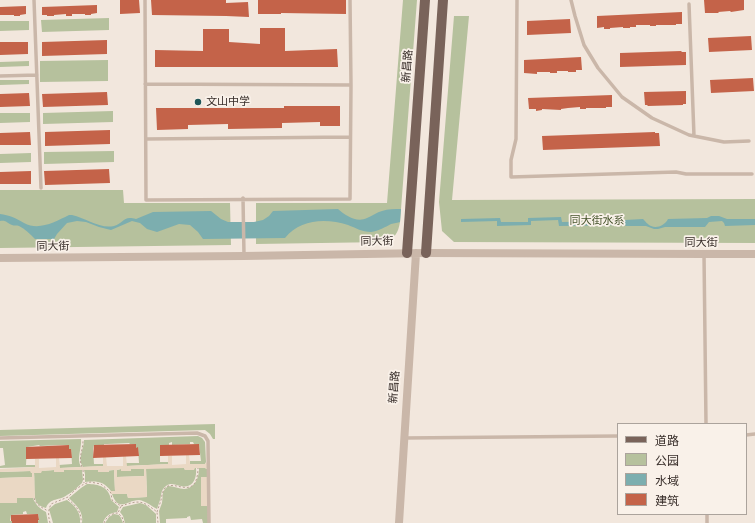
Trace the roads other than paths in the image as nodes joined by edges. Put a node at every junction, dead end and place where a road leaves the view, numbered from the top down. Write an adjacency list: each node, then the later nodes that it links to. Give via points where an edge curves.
1 (34, 0): 9 (lane)
2 (145, 0): 11 (lane)
3 (350, 0): 12 (lane)
4 (425, 0): 20 (main road, 新昌路)
5 (443, 0): 21 (main road)
6 (517, 0): 17 (lane, via 516,140 511,160 511,176 676,172)
7 (571, 0): 13 (lane, via 584,44 598,68 622,97 652,118)
8 (689, 4): 13 (lane)
9 (37, 75): 10 (lane); 18 (lane)
10 (0, 76)
11 (146, 84): 12 (lane); 15 (lane)
12 (351, 85): 14 (lane)
13 (694, 136): 16 (lane, via 724,142)
14 (350, 137): 15 (lane); 19 (lane, via 350,199)
15 (146, 139): 19 (lane, via 146,200)
16 (749, 141)
17 (752, 174)
18 (41, 188)
19 (243, 198): 24 (lane)
20 (411, 253): 21 (street, 同大街); 24 (street, 同大街); 29 (street, 新昌路)
21 (426, 253): 22 (street, 同大街)
22 (704, 254): 23 (street, 同大街); 26 (lane)
23 (755, 254)
24 (244, 256): 25 (street, 同大街)
25 (0, 258)
26 (706, 423)
27 (617, 436): 29 (lane)
28 (0, 438): 30 (lane, via 197,433 205,436 208,441)
29 (404, 438): 31 (street, 新昌路)
30 (209, 523)
31 (399, 523)

